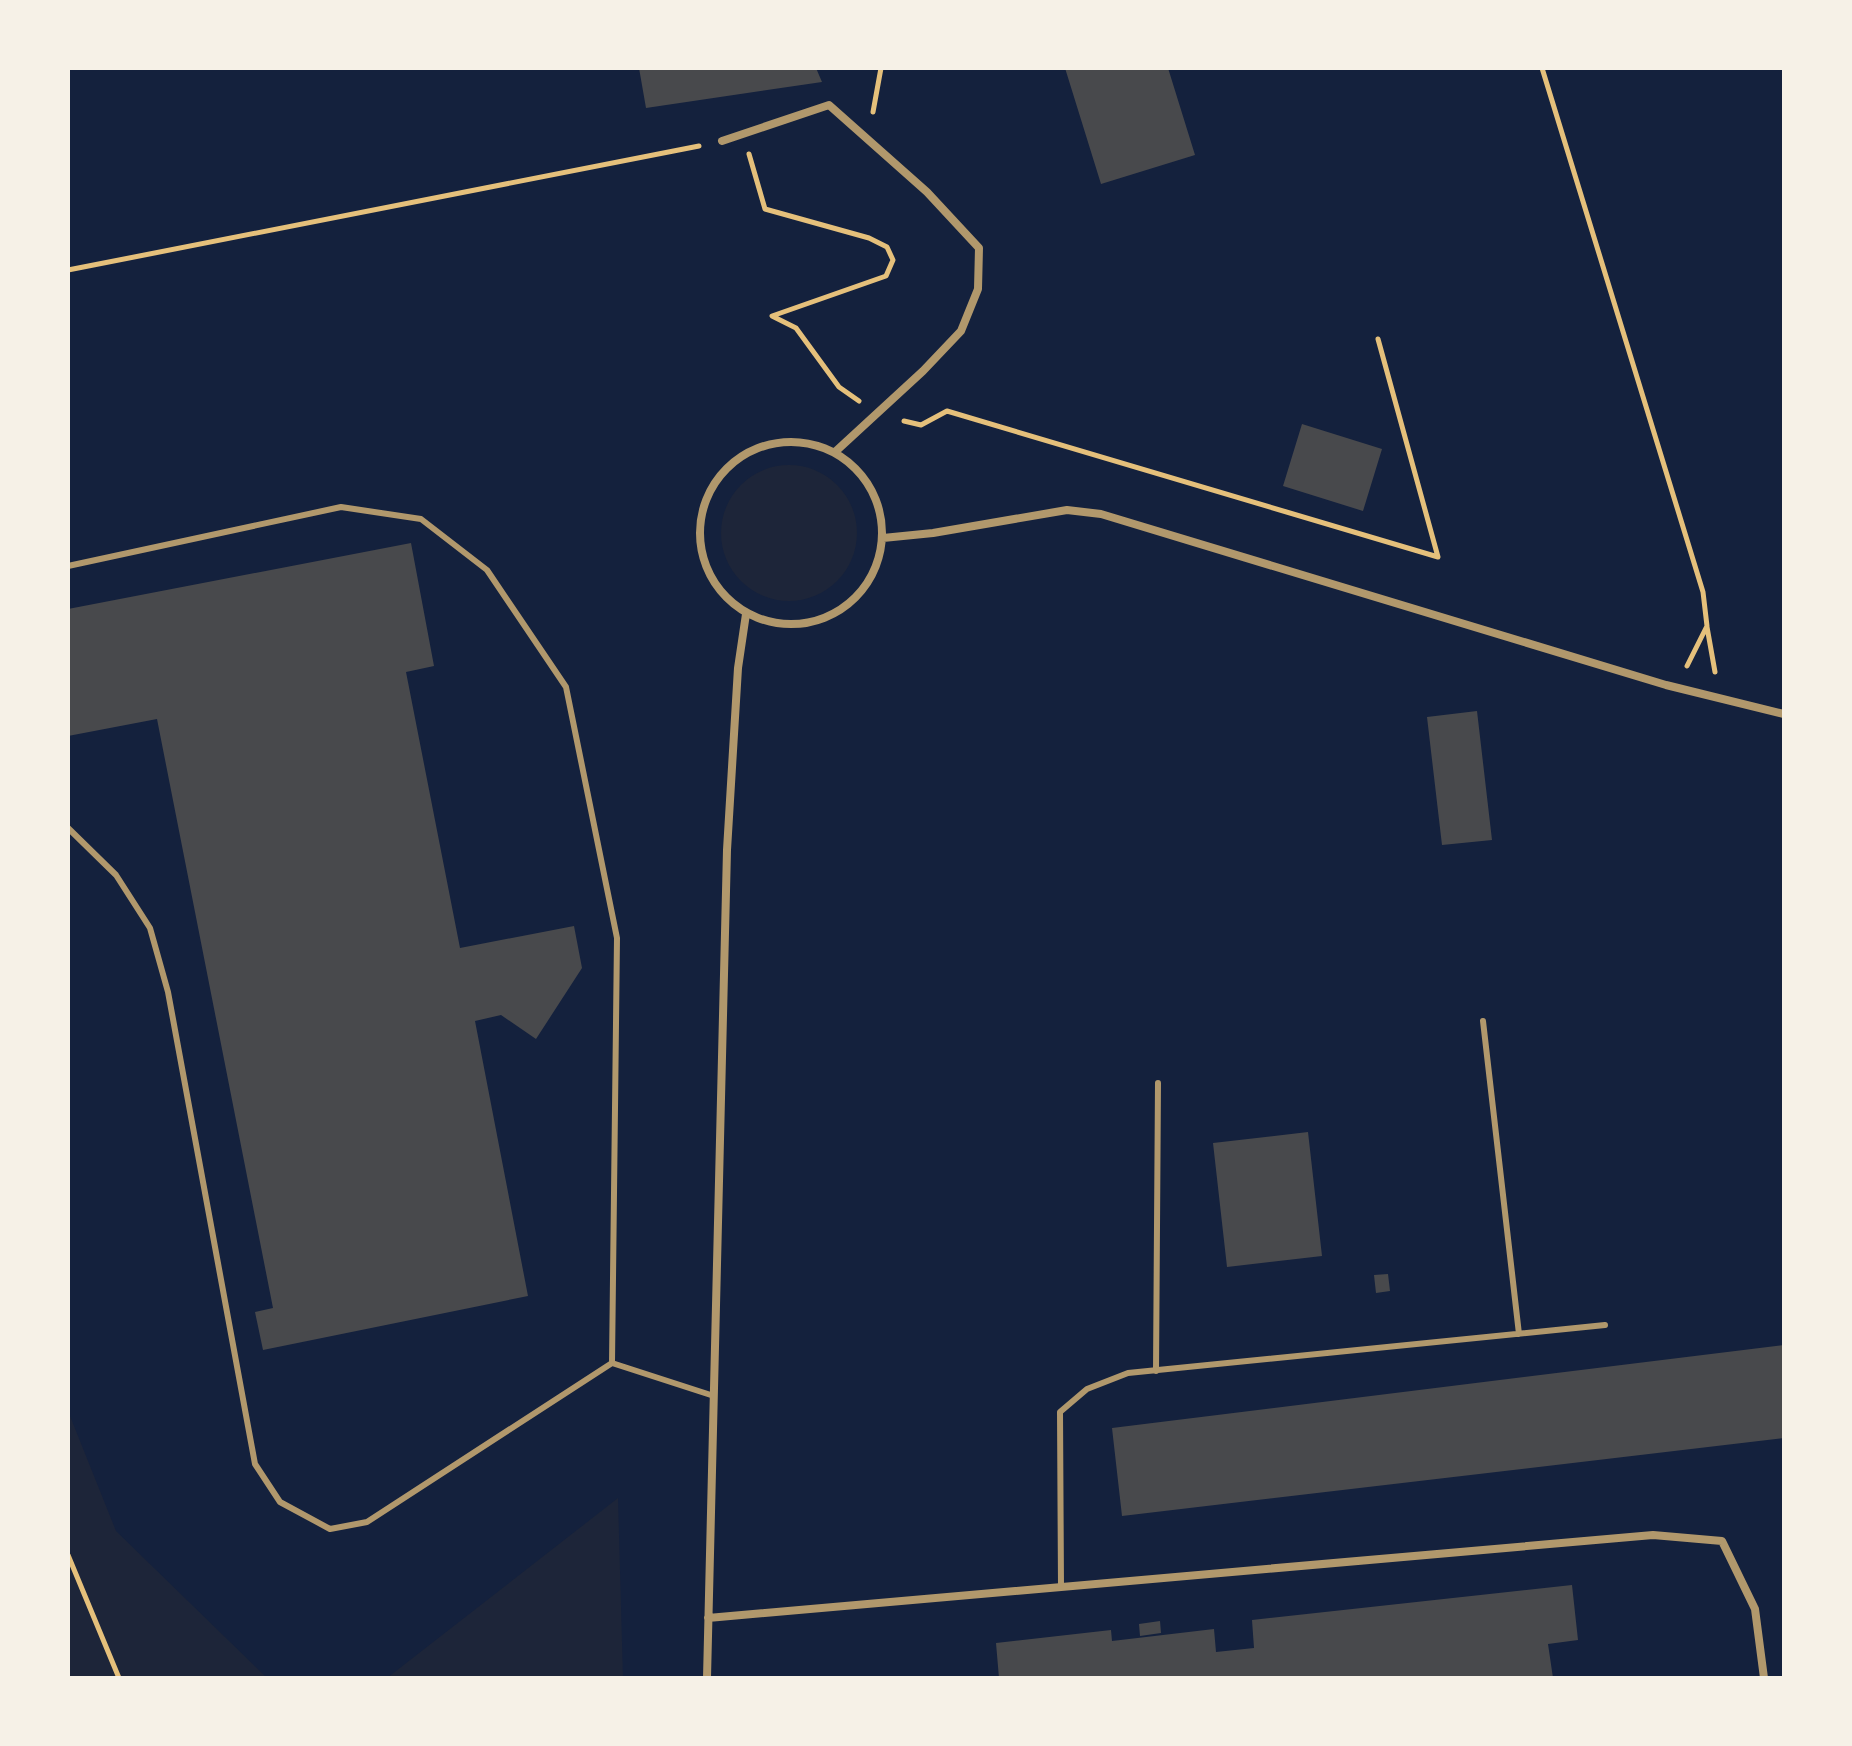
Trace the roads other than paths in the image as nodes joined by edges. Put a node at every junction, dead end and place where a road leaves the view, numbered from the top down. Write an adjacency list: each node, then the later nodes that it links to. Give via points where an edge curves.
1 (722, 141): 2 (street, via 829,105 927,192 979,248 978,289 961,331)
2 (835, 452): 3 (street, via 871,488); 5 (street, via 805,442 773,443 743,454 719,475 704,503 699,534 705,566 721,594)
3 (883, 538): 5 (street, via 865,588 824,620 771,623); 6 (street, via 1067,510 1101,514 1666,685)
4 (68, 566): 12 (lane, via 341,507 421,519 487,570 566,687 617,938)
5 (746, 614): 14 (street, via 727,850)
6 (1784, 714)
7 (68, 828): 12 (lane, via 116,875 150,928 168,992 255,1464 280,1502 330,1529 367,1522)
8 (1483, 1021): 11 (lane)
9 (1158, 1083): 13 (lane)
10 (1605, 1325): 11 (lane)
11 (1519, 1334): 13 (lane)
12 (612, 1363): 14 (lane)
13 (1156, 1371): 15 (lane, via 1128,1373 1087,1389 1060,1412)
14 (714, 1396): 16 (street)
15 (1061, 1587): 16 (street); 18 (street, via 1653,1535 1722,1541 1755,1609)
16 (708, 1618): 17 (street)
17 (707, 1678)
18 (1764, 1678)

